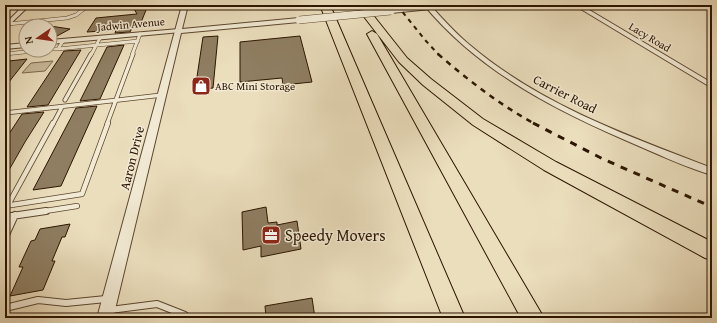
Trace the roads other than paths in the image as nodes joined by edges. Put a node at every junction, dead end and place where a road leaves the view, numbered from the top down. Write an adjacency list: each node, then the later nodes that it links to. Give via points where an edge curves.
1 (27, 5): 8 (street)
2 (89, 5): 8 (lane, via 67,18)
3 (185, 5): 9 (street, Aaron Drive)
4 (359, 5): 34 (highway, via 403,60 478,122 550,166); 40 (highway, via 369,30)
5 (577, 5): 22 (street, Lacy Road)
6 (428, 6): 9 (street, Jadwin Avenue, bridge); 28 (street, Carrier Road, via 473,52 531,91 608,130)
7 (326, 7): 39 (highway)
8 (7, 25)
9 (179, 31): 10 (street, Jadwin Avenue); 23 (street, Aaron Drive)
10 (140, 34): 11 (street, Jadwin Avenue); 14 (lane)
11 (100, 38): 13 (street, Jadwin Avenue); 15 (lane)
12 (58, 41): 13 (street, Jadwin Avenue)
13 (63, 41): 19 (lane)
14 (138, 41): 15 (lane); 25 (lane)
15 (96, 45): 19 (lane); 24 (lane)
16 (13, 46): 17 (street); 18 (street); 21 (lane)
17 (18, 46)
18 (5, 47)
19 (58, 49)
20 (18, 53): 21 (lane)
21 (5, 54)
22 (712, 86)
23 (162, 95): 25 (lane); 35 (street, Aaron Drive)
24 (65, 100)
25 (116, 100): 26 (lane); 29 (lane, via 82,194)
26 (62, 107): 27 (lane); 29 (lane)
27 (5, 113)
28 (712, 172)
29 (7, 205)
30 (77, 206): 31 (lane)
31 (15, 216): 32 (lane); 33 (lane)
32 (5, 217)
33 (5, 238)
34 (712, 252)
35 (110, 299): 36 (lane, via 66,303 38,300); 37 (street, Aaron Drive)
36 (5, 308)
37 (106, 314): 38 (lane, via 157,304)
38 (185, 318)
39 (454, 318)
40 (533, 318)

